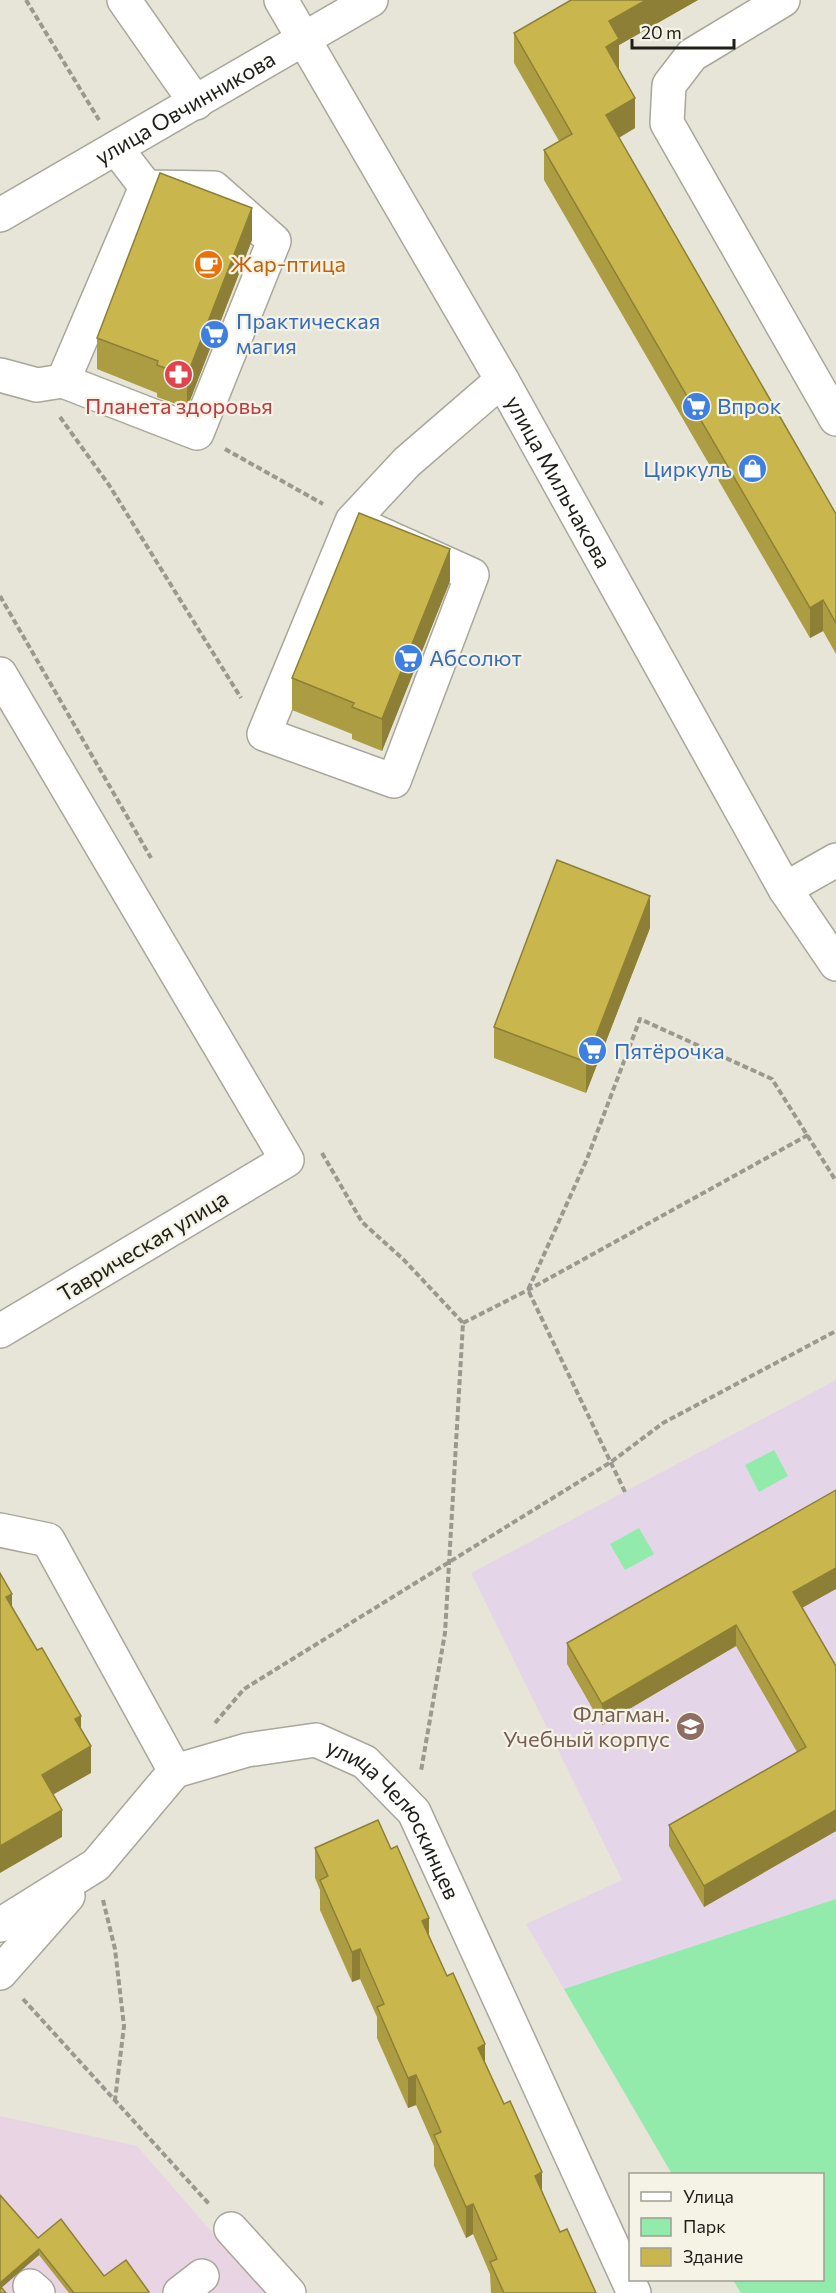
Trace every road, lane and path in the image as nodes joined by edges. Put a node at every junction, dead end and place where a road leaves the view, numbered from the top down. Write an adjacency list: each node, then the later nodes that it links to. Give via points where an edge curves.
1 (26, 0): 8 (path)
2 (124, 0): 7 (street)
3 (281, 0): 6 (street, улица Мильчакова)
4 (371, 0): 6 (street, улица Овчинникова)
5 (783, 0): 14 (street, via 692,55 669,85 667,123)
6 (304, 39): 7 (street, улица Овчинникова); 12 (street, улица Мильчакова)
7 (196, 103): 8 (street, улица Овчинникова)
8 (116, 148): 9 (street); 10 (street, улица Овчинникова)
9 (146, 187): 13 (street); 15 (street, via 214,189 274,241)
10 (0, 215)
11 (0, 375): 13 (street)
12 (502, 380): 16 (street, via 407,462); 20 (street, улица Мильчакова)
13 (50, 383): 15 (street); 18 (path)
14 (836, 419)
15 (197, 434): 16 (path)
16 (352, 521): 18 (street); 18 (street, via 472,575 394,781)
17 (0, 674): 26 (street, Таврическая улица, via 287,1160)
18 (264, 734)
19 (836, 860): 20 (street)
20 (785, 889): 21 (street, улица Мильчакова)
21 (831, 945)
22 (808, 1135): 23 (path); 24 (path); 24 (path, via 772,1079 640,1019 587,1159)
23 (836, 1181)
24 (528, 1290): 25 (path); 28 (path)
25 (463, 1323)
26 (0, 1331)
27 (836, 1331): 28 (path, via 663,1423)
28 (611, 1462): 29 (path); 31 (path, via 244,1689)
29 (625, 1492)
30 (0, 1530): 32 (street, via 48,1540)
31 (213, 1725)
32 (175, 1771): 33 (street); 39 (street, улица Челюскинцев, via 247,1750 316,1740 365,1762 414,1812)
33 (96, 1865): 34 (street); 35 (street); 36 (path, via 115,1949 124,2026)
34 (0, 1925)
35 (0, 1974): 36 (path)
36 (115, 2101): 37 (path)
37 (231, 2229): 38 (street)
38 (289, 2293)
39 (634, 2293)

